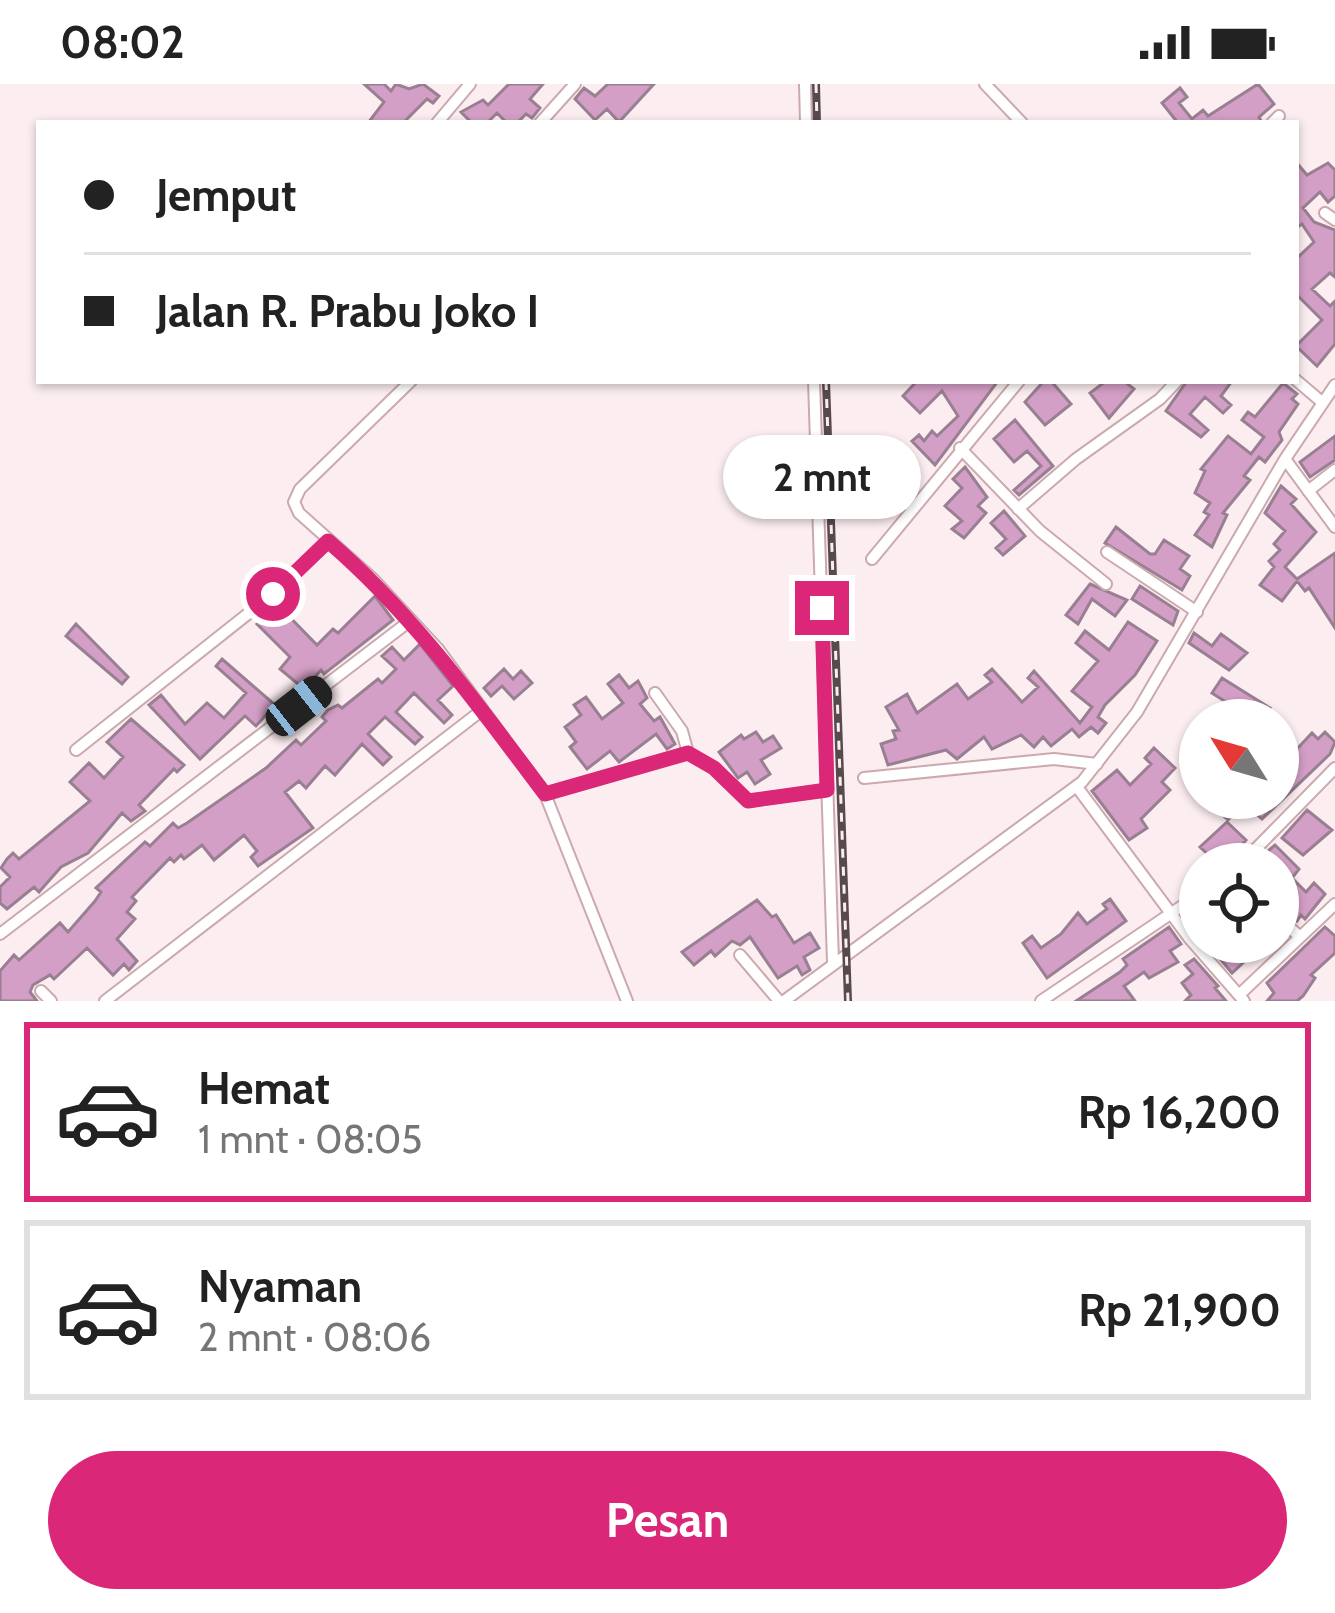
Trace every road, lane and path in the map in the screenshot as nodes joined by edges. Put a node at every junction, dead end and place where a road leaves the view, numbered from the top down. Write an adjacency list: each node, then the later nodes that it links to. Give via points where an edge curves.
1 (470, 84): 5 (street)
2 (575, 84): 6 (street)
3 (805, 84): 7 (street)
4 (985, 84): 8 (street)
5 (440, 120)
6 (543, 120)
7 (806, 120)
8 (1019, 120)
9 (1299, 383): 15 (street)
10 (408, 384): 22 (street, via 295,496 299,513)
11 (814, 384): 36 (street)
12 (1016, 384): 16 (street)
13 (1174, 384): 20 (street)
14 (1335, 385): 15 (street)
15 (1323, 403): 17 (street)
16 (960, 448): 20 (street); 24 (street)
17 (1288, 463): 19 (street); 26 (street)
18 (1335, 470): 19 (street)
19 (1305, 485): 21 (street)
20 (1018, 509): 25 (street)
21 (1335, 527)
22 (328, 541): 27 (street); 30 (street)
23 (1107, 552): 26 (street)
24 (872, 559)
25 (1106, 584)
26 (1197, 612): 32 (street)
27 (411, 620): 29 (street); 42 (street)
28 (656, 693): 31 (street)
29 (481, 711): 37 (street); 50 (street)
30 (76, 750)
31 (688, 753): 36 (street, via 748,801); 37 (street)
32 (1094, 767): 34 (street, via 1054,759); 35 (street)
33 (1335, 768): 38 (street)
34 (864, 778)
35 (1080, 784): 41 (street); 45 (street)
36 (827, 790): 45 (street)
37 (545, 794): 51 (street)
38 (1262, 843)
39 (1335, 904): 43 (street)
40 (1179, 909): 41 (street)
41 (1172, 914): 48 (street); 53 (street)
42 (0, 934)
43 (1299, 936)
44 (740, 955): 52 (street)
45 (833, 962): 52 (street)
46 (1274, 963): 48 (street)
47 (41, 991): 49 (street)
48 (1241, 998)
49 (51, 1001)
50 (105, 1001)
51 (627, 1001)
52 (782, 1001)
53 (1041, 1001)

